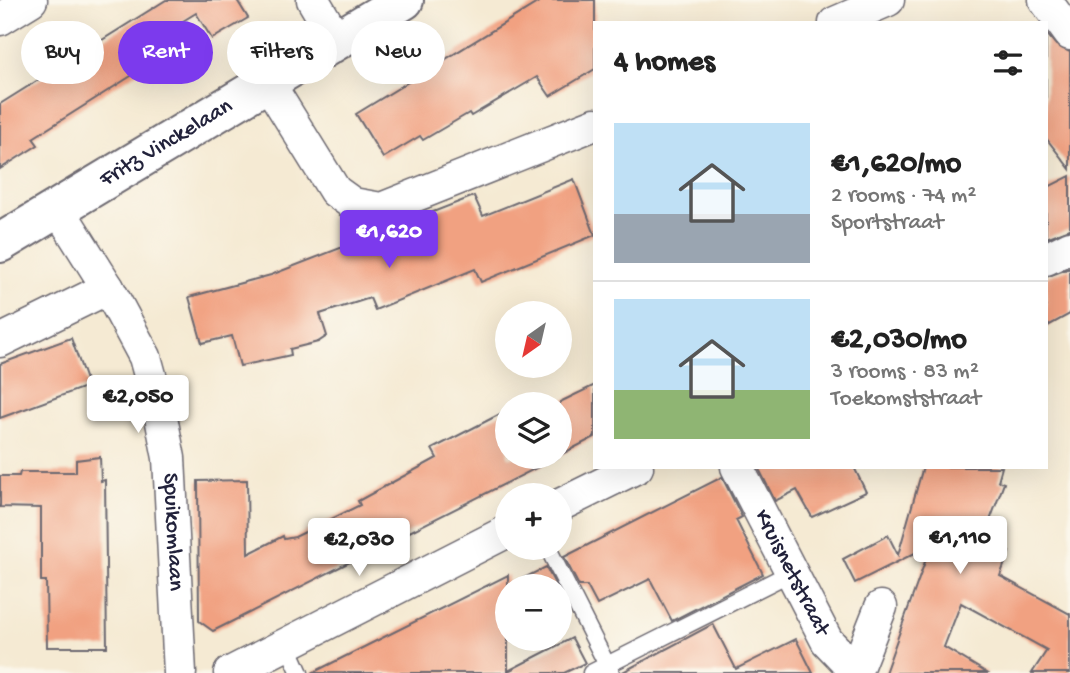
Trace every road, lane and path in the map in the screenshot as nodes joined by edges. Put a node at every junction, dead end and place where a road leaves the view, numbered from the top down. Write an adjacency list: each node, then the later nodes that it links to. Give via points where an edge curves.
1 (31, 0): 6 (street)
2 (313, 0): 7 (street)
3 (404, 0): 10 (street, Fritz Vinckelaan)
4 (888, 0): 8 (street)
5 (1045, 0): 9 (street)
6 (0, 19)
7 (325, 21)
8 (840, 21)
9 (1070, 34)
10 (337, 38)
11 (262, 84): 14 (street, Fritz Vinckelaan)
12 (269, 84): 13 (street, via 335,191 367,209 381,209)
13 (593, 125)
14 (57, 207): 15 (street, Fritz Vinckelaan); 18 (street, Spuikomlaan)
15 (0, 243)
16 (1070, 247): 17 (street)
17 (1048, 258)
18 (108, 288): 19 (street); 30 (street, Spuikomlaan, via 145,357 169,458)
19 (0, 341)
20 (633, 469): 22 (street)
21 (738, 469): 25 (street, Kruisnetstraat)
22 (572, 499)
23 (495, 538): 27 (street)
24 (554, 560): 28 (lane)
25 (792, 572): 28 (lane); 29 (street, Kruisnetstraat, via 827,641)
26 (881, 607): 29 (street)
27 (287, 644): 31 (street); 32 (lane)
28 (609, 669): 33 (lane)
29 (855, 672)
30 (180, 673)
31 (230, 673)
32 (300, 673)
33 (591, 673)

